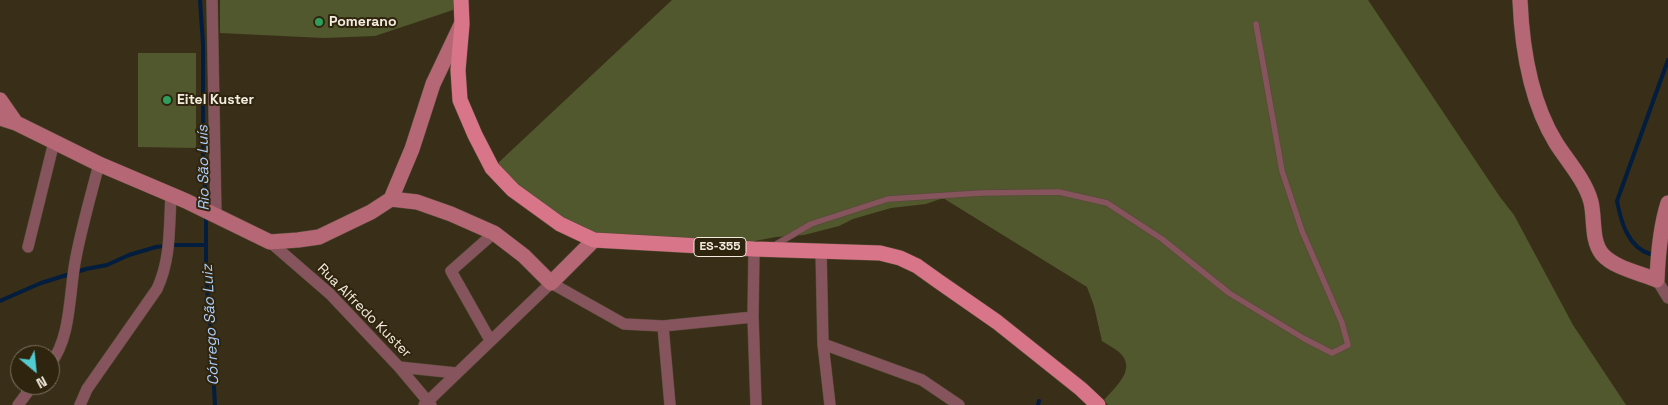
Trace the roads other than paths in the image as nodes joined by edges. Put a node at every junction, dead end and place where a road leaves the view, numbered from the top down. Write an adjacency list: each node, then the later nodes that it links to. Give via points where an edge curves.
1 (212, 0): 14 (street)
2 (461, 0): 4 (main road, ES-355)
3 (1520, 0): 21 (street, via 1526,61 1533,91 1556,142 1582,181 1591,202 1598,248 1613,263)
4 (462, 24): 12 (street, via 433,84 412,149); 16 (main road, ES-355, via 458,70 460,100 492,168 513,190 545,214)
5 (1256, 24): 19 (lane, via 1282,171 1302,232 1342,323 1348,345 1332,353 1230,293 1162,239 1107,203 1059,192 888,199 811,224)
6 (0, 100): 8 (street)
7 (0, 118): 8 (street)
8 (16, 123): 9 (street)
9 (54, 142): 10 (street); 18 (street)
10 (99, 164): 11 (street); 28 (street)
11 (171, 195): 14 (street); 32 (street, via 164,274 157,289 99,370)
12 (391, 199): 15 (street, via 416,202); 17 (street, via 319,237)
13 (1668, 203): 21 (street, via 1658,251)
14 (214, 215): 17 (street)
15 (494, 233): 22 (street); 26 (street, via 451,271)
16 (594, 240): 19 (main road, ES-355); 22 (street)
17 (270, 242): 29 (street, Rua Alfredo Kuster, via 330,294)
18 (28, 248)
19 (761, 249): 20 (main road, ES-355); 24 (street)
20 (821, 250): 27 (street); 37 (main road, ES-355, via 880,253 917,266 997,322)
21 (1657, 280): 23 (street)
22 (551, 283): 25 (street, via 624,324); 26 (street)
23 (1668, 298)
24 (753, 317): 25 (street); 34 (street)
25 (663, 326): 33 (street)
26 (490, 340): 30 (street)
27 (823, 344): 35 (street); 36 (street, via 922,380)
28 (60, 345)
29 (399, 368): 30 (street); 31 (street, Rua Alfredo Kuster)
30 (456, 373): 31 (street)
31 (428, 404)
32 (80, 405)
33 (670, 405)
34 (756, 405)
35 (830, 405)
36 (959, 405)
37 (1098, 405)

